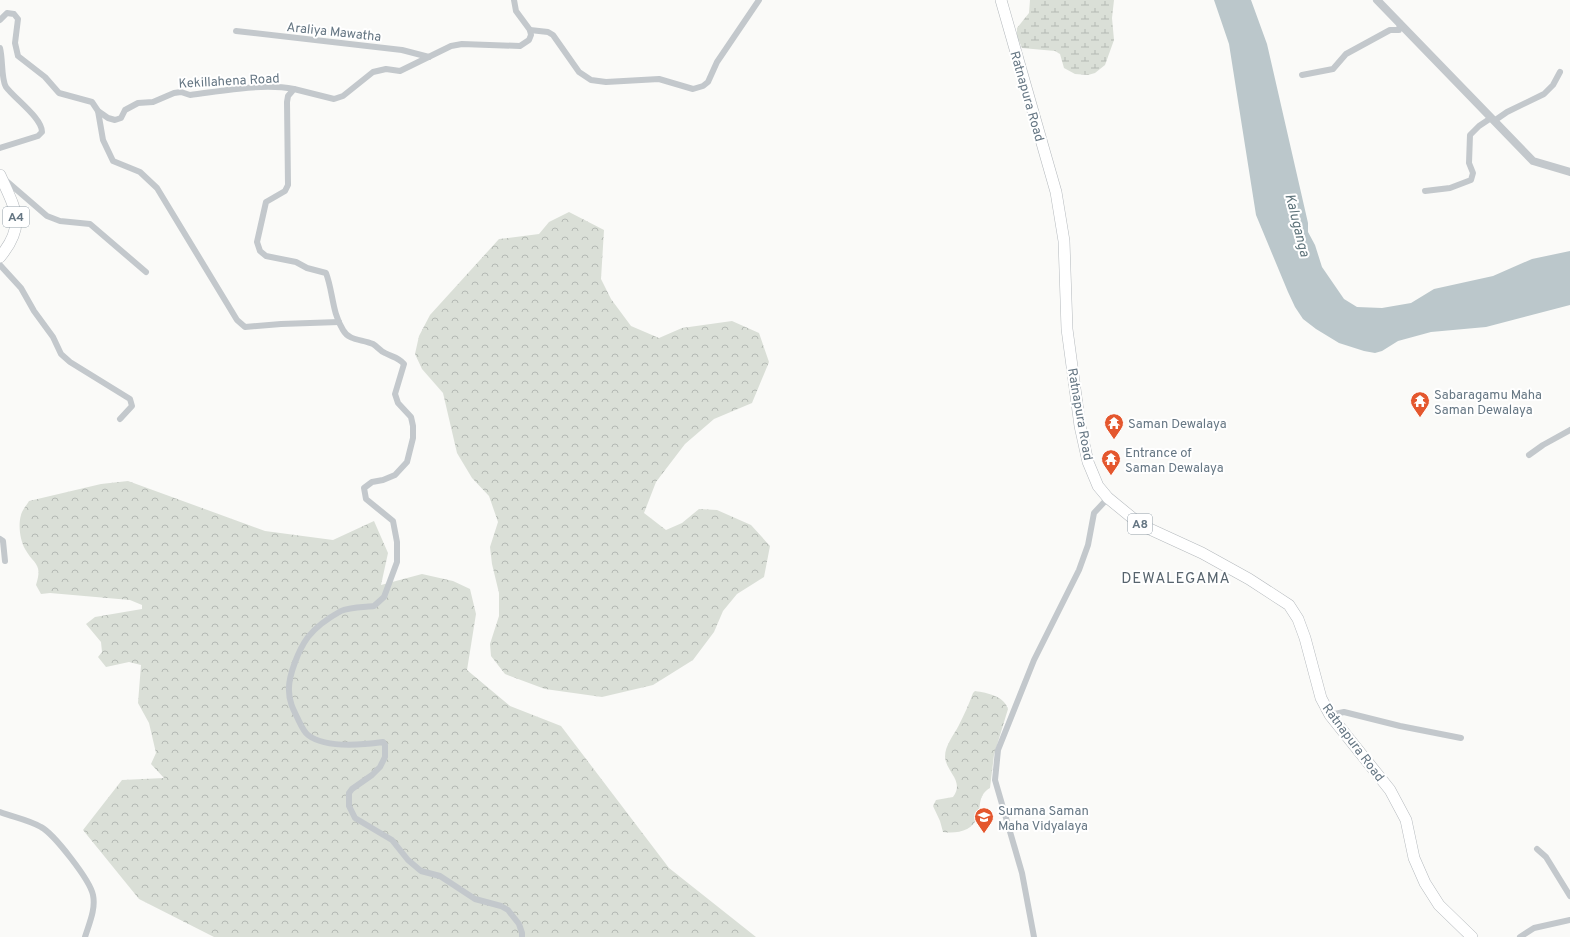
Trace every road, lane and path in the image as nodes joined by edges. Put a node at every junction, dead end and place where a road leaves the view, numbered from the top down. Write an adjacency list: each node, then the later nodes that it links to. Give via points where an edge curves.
1 (514, 0): 7 (street, via 516,11)
2 (759, 0): 7 (street, via 717,62 708,82 693,89 659,78 606,82 591,80 579,72 553,35)
3 (1000, 0): 27 (highway, Ratnapura Road / A8, via 1056,192 1064,241 1068,329 1080,426 1088,462 1098,486)
4 (1377, 0): 6 (street)
5 (0, 20): 14 (street, Kekillahena Road, via 7,13 14,14 18,19 14,43 18,56 45,77 59,93 92,102)
6 (1400, 23): 12 (street, via 1399,30 1390,30 1346,54 1333,69); 15 (street)
7 (530, 30): 10 (street, via 528,40 520,46 462,44 451,46)
8 (236, 31): 10 (street, Araliya Mawatha, via 396,49)
9 (0, 48): 16 (street, via 3,58 2,74 6,86 31,113 42,128 42,132 38,136)
10 (429, 57): 13 (street, via 400,71 386,69 373,72 342,96 334,99)
11 (1560, 72): 15 (street, via 1544,94)
12 (1302, 75)
13 (294, 90): 14 (street, Kekillahena Road, via 283,87 190,95 174,93 153,102 138,103 125,110 121,118 116,120); 23 (street, via 288,96 287,102 288,185 285,191 266,202 257,242 260,251 266,256 296,262 326,273)
14 (98, 111): 23 (street, via 103,140 114,161 140,172 158,188 237,320 245,327)
15 (1493, 120): 17 (street, via 1533,161); 19 (street, via 1478,126 1470,135 1469,163 1473,173 1472,180 1450,188)
16 (0, 148)
17 (1570, 172)
18 (0, 175): 20 (highway, A4, via 15,209 17,224 10,246); 22 (street, via 47,216 60,221 90,224)
19 (1425, 191)
20 (0, 257)
21 (0, 265): 24 (street, via 21,288 61,354 130,399 132,406)
22 (146, 272)
23 (338, 322): 37 (street, via 350,337 373,344 384,353 399,358 404,364 395,394 398,403 411,417 413,438 407,462 395,475 372,482 364,488 366,499 393,521 397,542 396,562 384,597 374,606 343,610 308,637 291,677 291,706 308,735 322,742 356,746 383,742 386,745 386,758 372,775 349,793 350,806 355,818 392,840 421,871 440,876 475,899 508,910 519,924)
24 (120, 419)
25 (1570, 430): 26 (street)
26 (1528, 455)
27 (1108, 498): 30 (highway, Ratnapura Road / A8, via 1141,525 1202,553 1289,605 1298,619 1321,698); 38 (street, via 1094,513 1088,545 1079,570 1034,660 998,750 994,780 1022,873)
28 (0, 539): 29 (street, via 3,541)
29 (5, 560)
30 (1330, 715): 31 (street, via 1344,712); 39 (highway, Ratnapura Road / A8, via 1390,790 1406,820 1414,858 1439,905)
31 (1461, 738)
32 (0, 812): 36 (street, via 41,826 49,832 90,886 93,896 92,914)
33 (1537, 849): 34 (street, via 1546,857)
34 (1570, 896)
35 (1570, 920): 40 (street, via 1534,928)
36 (85, 937)
37 (522, 937)
38 (1034, 937)
39 (1472, 937)
40 (1520, 937)

